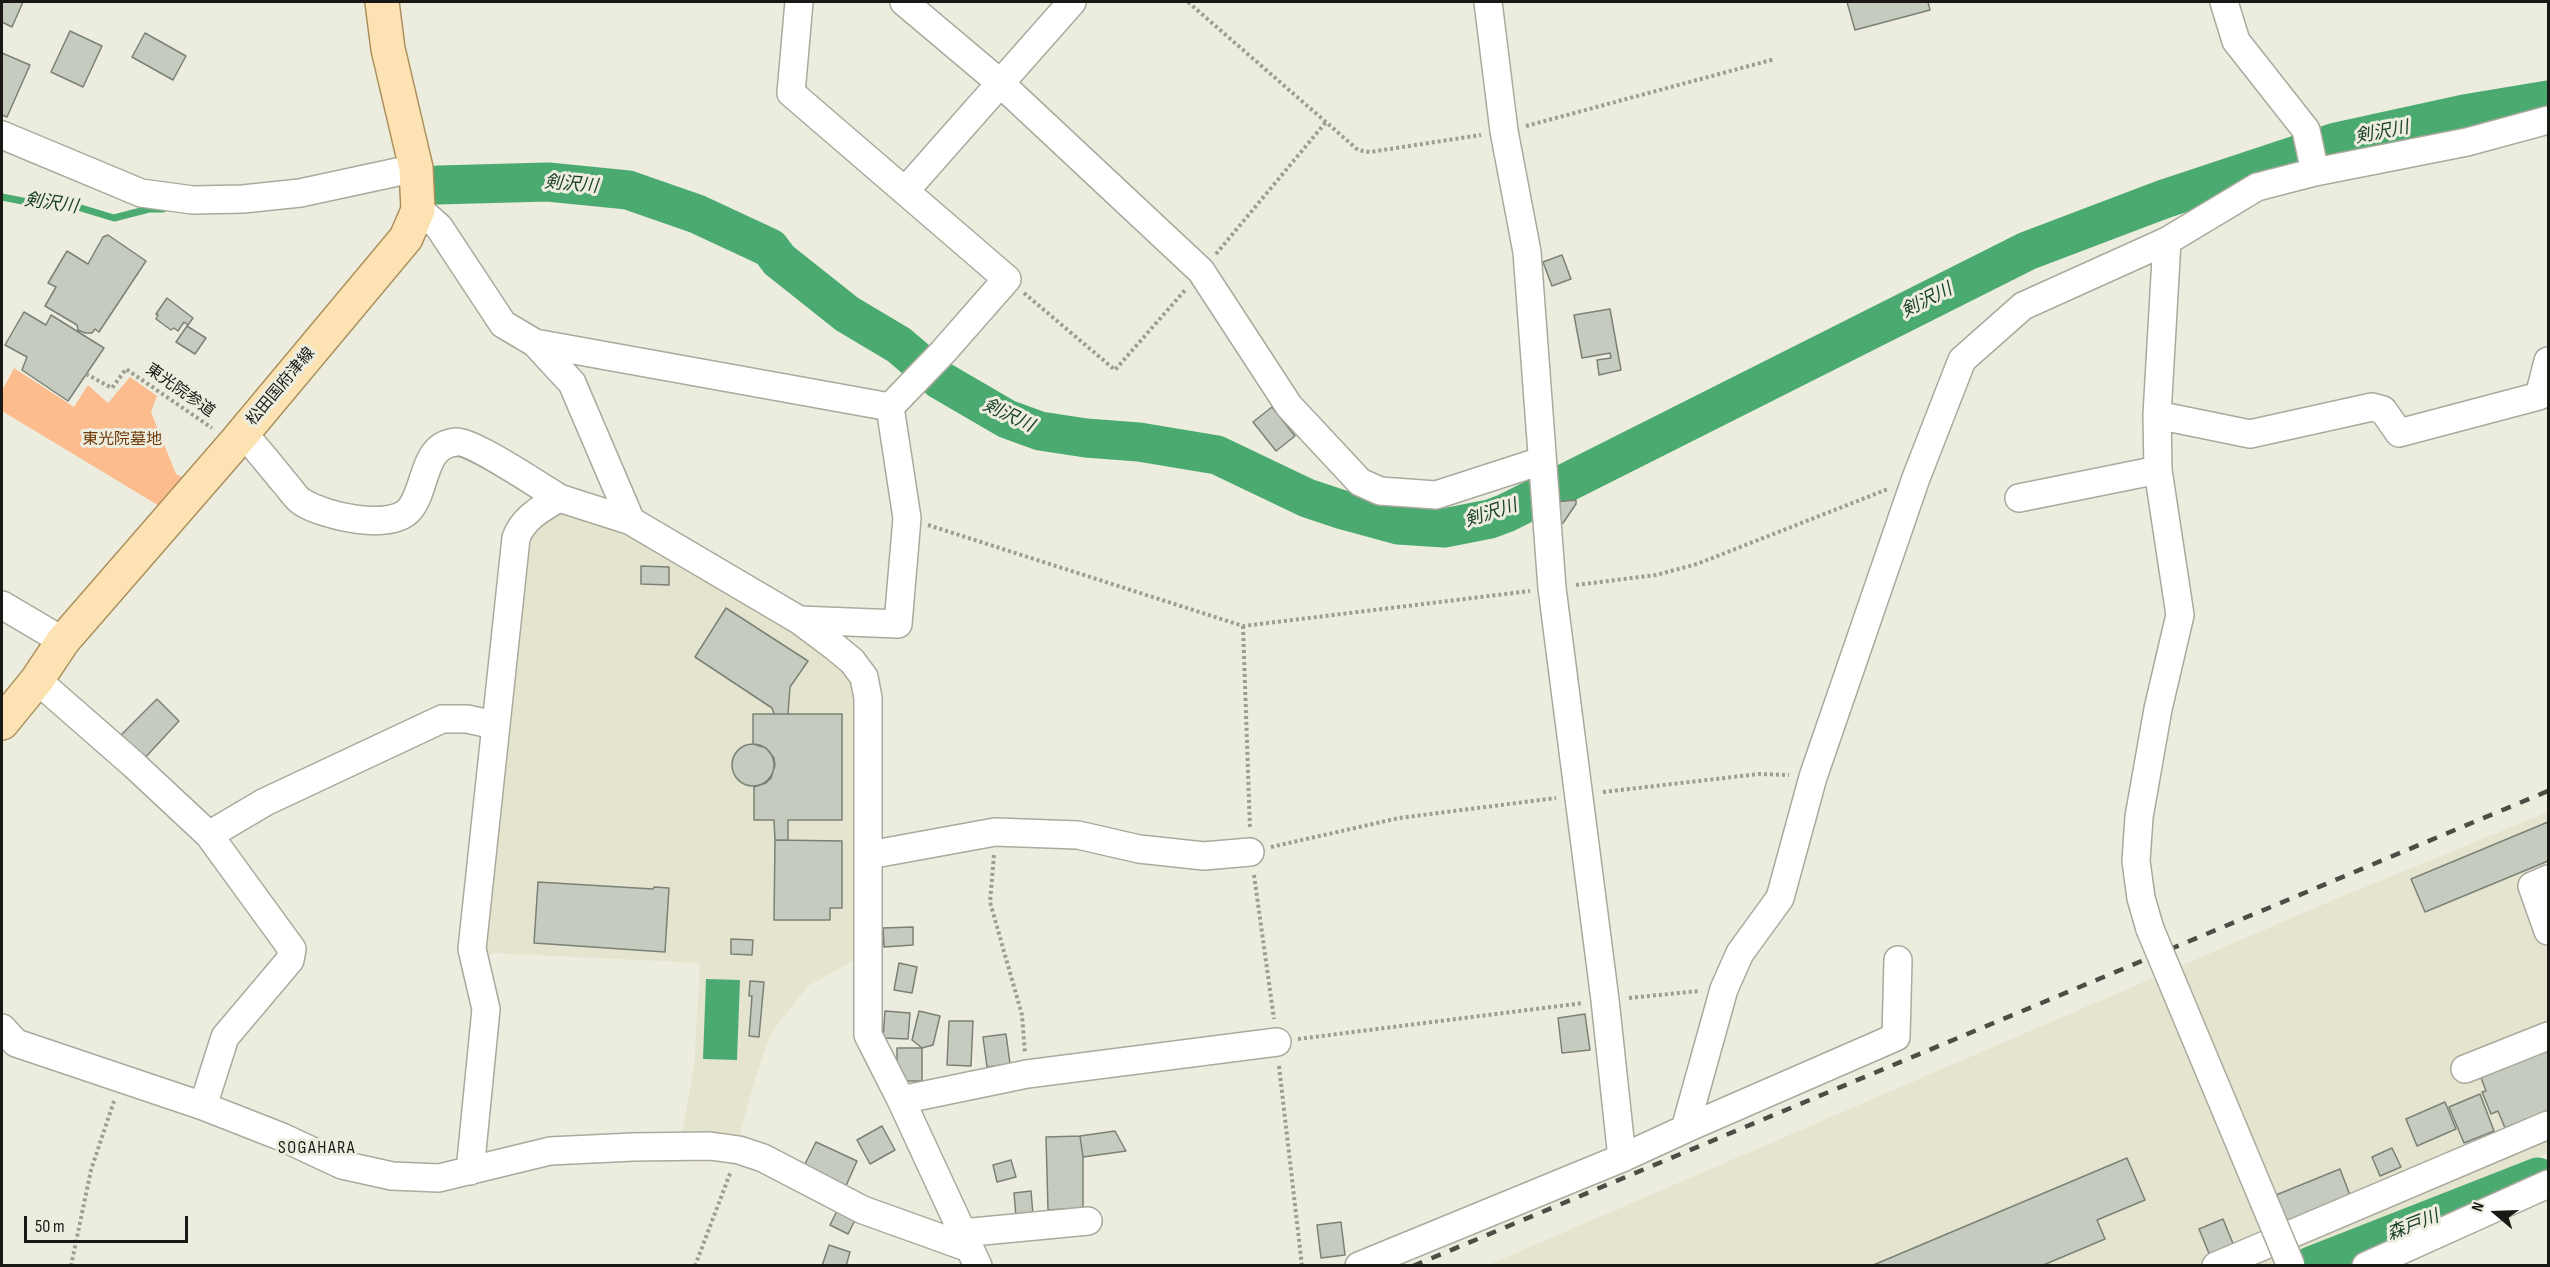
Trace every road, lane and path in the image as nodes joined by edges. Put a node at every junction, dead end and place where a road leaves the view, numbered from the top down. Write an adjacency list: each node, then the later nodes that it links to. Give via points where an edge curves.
1 (382, 2): 14 (main road, 松田国府津線, via 388,49)
2 (799, 2): 16 (street, via 791,93)
3 (904, 2): 9 (street)
4 (1072, 2): 9 (street)
5 (1188, 2): 11 (path)
6 (1488, 2): 12 (street)
7 (2224, 2): 15 (street, via 2236,41 2306,130)
8 (1775, 59): 12 (path)
9 (999, 82): 16 (street); 19 (street)
10 (2548, 120): 15 (street, via 2467,142)
11 (1326, 122): 12 (path, via 1364,152); 19 (path)
12 (1504, 132): 27 (street, via 1527,252)
13 (2, 135): 14 (street, via 141,193 193,200 300,193)
14 (416, 168): 17 (main road, 松田国府津線)
15 (2315, 172): 18 (street, via 2257,187)
16 (905, 191): 20 (street)
17 (418, 210): 21 (street, via 439,226 503,324); 26 (main road, 松田国府津線, via 406,238)
18 (2167, 241): 25 (street); 29 (street, via 2023,306 1962,360)
19 (1201, 272): 20 (path, via 1115,370); 27 (street, via 1294,412 1353,476 1369,487 1436,495)
20 (1007, 279): 24 (street)
21 (535, 343): 24 (street); 33 (street, via 572,383)
22 (2548, 361): 25 (street, via 2539,396 2399,433 2383,410 2372,407 2250,434)
23 (86, 374): 26 (path, 東光院参道, via 112,388 126,369)
24 (890, 407): 32 (street)
25 (2157, 415): 28 (street)
26 (239, 438): 30 (street, via 301,501 324,513 378,521 399,518 410,508 433,454 446,444 459,441); 38 (main road, 松田国府津線)
27 (1541, 467): 34 (street)
28 (2158, 470): 31 (street); 74 (street, bridge, via 2180,615 2139,817 2136,861 2140,898)
29 (1916, 478): 34 (path, via 1697,564 1656,575); 42 (street)
30 (560, 498): 33 (street); 41 (street, via 520,527 516,538)
31 (2019, 498)
32 (907, 518): 36 (street, via 898,624); 37 (path)
33 (631, 521): 36 (street)
34 (1552, 588): 37 (path); 43 (street)
35 (2, 605): 38 (street)
36 (799, 620): 47 (street, via 852,661 864,677 868,698)
37 (1243, 626): 46 (path)
38 (63, 641): 39 (main road, 松田国府津線)
39 (37, 680): 40 (main road, 松田国府津線); 45 (street)
40 (2, 723)
41 (495, 725): 45 (street, via 442,719 264,802); 65 (street, via 472,948 486,1009)
42 (1813, 777): 43 (path, via 1759,774); 51 (street, via 1780,898 1740,954)
43 (1580, 795): 46 (path, via 1399,818); 52 (street)
44 (995, 832): 46 (street, via 1078,835 1139,849 1204,856); 47 (street); 57 (path, via 990,902 1022,1015)
45 (209, 835): 60 (street, via 292,949 290,960 225,1037)
46 (1250, 852): 55 (path)
47 (869, 855): 59 (street, via 868,1035)
48 (2548, 879): 49 (street, via 2532,886)
49 (2548, 931)
50 (1898, 960): 62 (street, via 1896,1037)
51 (1724, 989): 52 (path); 62 (street)
52 (1605, 1000): 55 (path); 64 (street)
53 (2, 1028): 58 (street, via 16,1043)
54 (2548, 1036): 56 (street)
55 (1277, 1042): 57 (street); 71 (path)
56 (2465, 1069)
57 (1027, 1074): 59 (street)
58 (122, 1079): 60 (street); 69 (path, via 91,1170)
59 (902, 1100): 68 (street)
60 (203, 1106): 65 (street, via 342,1165 392,1176 439,1178)
61 (2548, 1125): 73 (street)
62 (1685, 1129): 64 (street)
63 (739, 1150): 65 (street, via 710,1146 550,1151); 68 (street, via 763,1158 863,1210); 70 (path)
64 (1622, 1158): 72 (street)
65 (470, 1171)
66 (2548, 1184): 75 (street)
67 (1088, 1221): 68 (street)
68 (970, 1249)
69 (71, 1266)
70 (696, 1266)
71 (1302, 1266)
72 (1359, 1266)
73 (2216, 1266)
74 (2291, 1266)
75 (2366, 1266)

